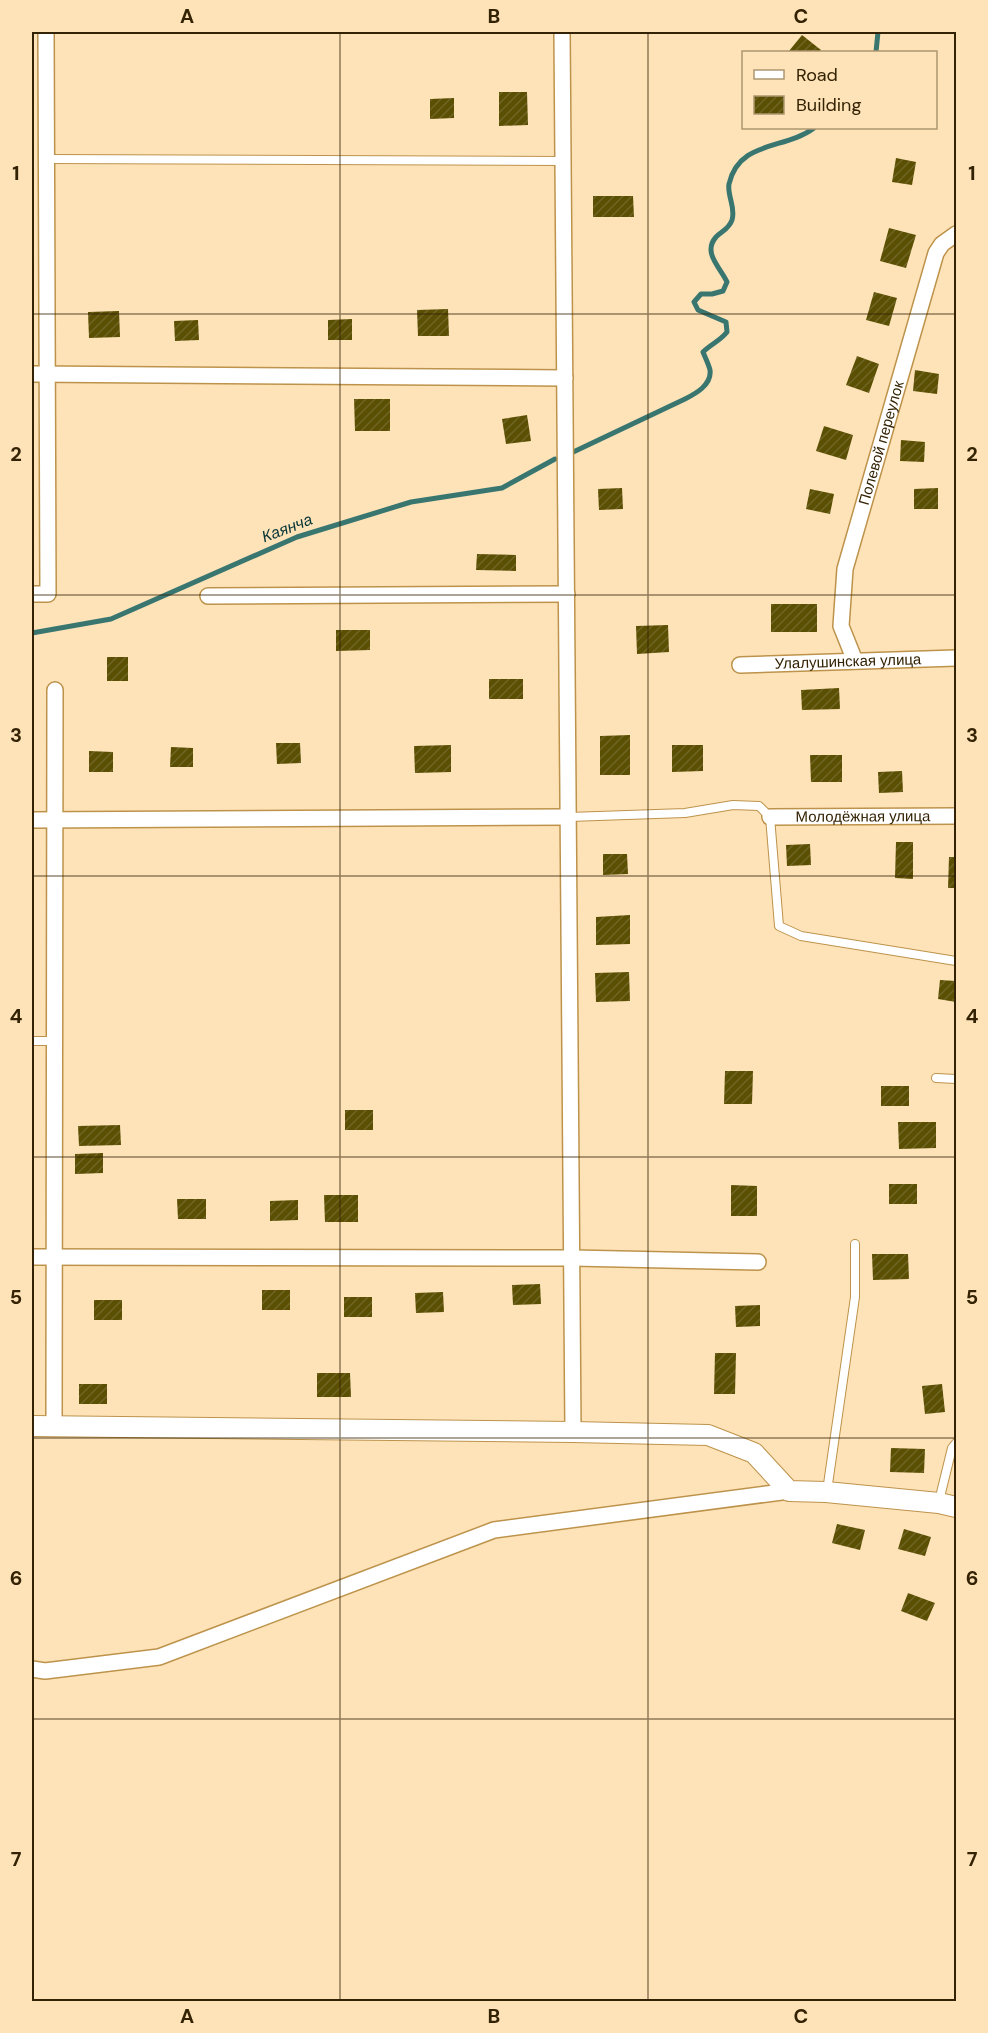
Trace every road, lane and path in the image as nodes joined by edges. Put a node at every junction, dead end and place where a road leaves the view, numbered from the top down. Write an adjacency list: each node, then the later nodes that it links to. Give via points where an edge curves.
1 (46, 32): 3 (street)
2 (562, 32): 4 (street)
3 (39, 159): 4 (lane); 7 (street)
4 (563, 161): 8 (street)
5 (957, 234): 13 (street, Полевой переулок, via 936,253 845,569 841,626)
6 (32, 374): 7 (street)
7 (48, 374): 8 (street); 9 (street, via 48,594)
8 (565, 378): 10 (street)
9 (32, 594)
10 (567, 594): 11 (street); 17 (street)
11 (208, 596)
12 (957, 658): 13 (street, Улалушинская улица)
13 (855, 661): 14 (street, Улалушинская улица)
14 (740, 665)
15 (55, 690): 19 (street)
16 (957, 816): 18 (street, Молодёжная улица)
17 (569, 817): 18 (lane, via 686,813 734,805 759,806); 19 (street); 29 (street)
18 (770, 817): 21 (lane, via 779,926 801,936)
19 (55, 819): 20 (street); 23 (street)
20 (32, 820)
21 (957, 961)
22 (32, 1041): 23 (lane)
23 (54, 1041): 28 (street)
24 (936, 1078): 25 (lane)
25 (957, 1078)
26 (855, 1244): 36 (lane, via 855,1297)
27 (32, 1257): 28 (street)
28 (54, 1257): 29 (street); 32 (street)
29 (573, 1258): 30 (street); 33 (street)
30 (758, 1262)
31 (32, 1426): 32 (street)
32 (54, 1426): 33 (street)
33 (573, 1432): 35 (street, via 708,1436 754,1453)
34 (957, 1443): 37 (lane, via 952,1448)
35 (789, 1491): 36 (street); 38 (street, via 494,1530 159,1657)
36 (826, 1492): 37 (street)
37 (947, 1505)
38 (32, 1670)

